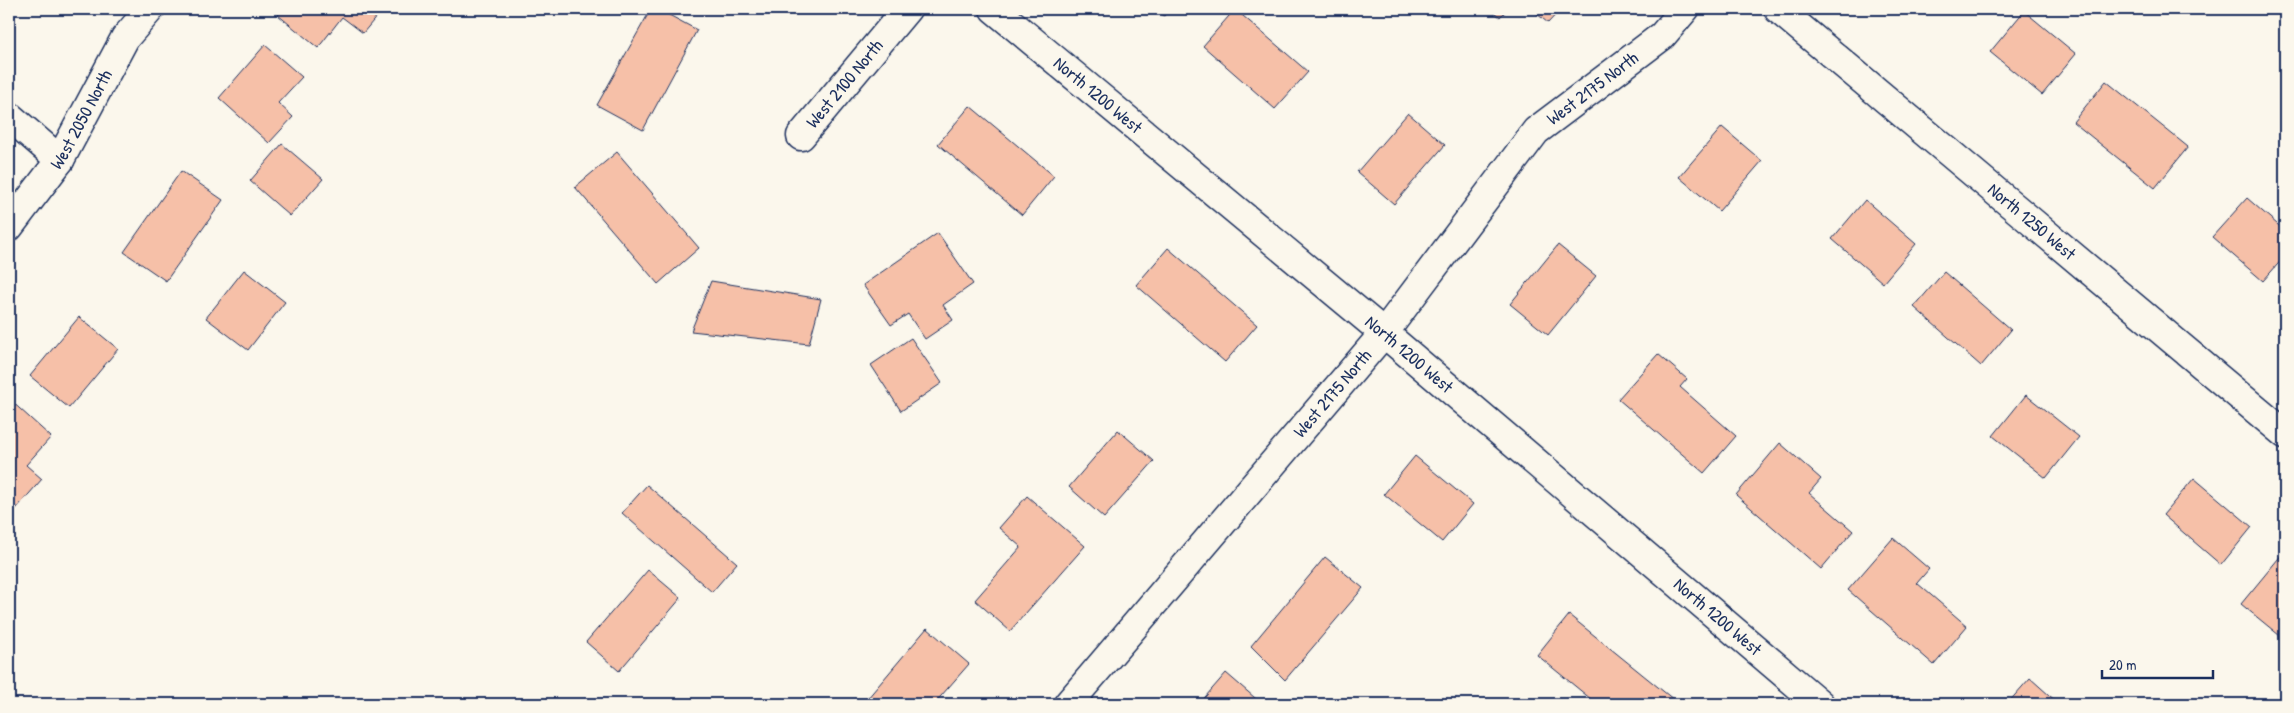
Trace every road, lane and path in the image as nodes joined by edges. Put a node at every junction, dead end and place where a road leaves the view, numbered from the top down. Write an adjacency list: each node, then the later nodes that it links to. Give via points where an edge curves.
1 (150, 9): 8 (street, West 2050 North, via 125,38)
2 (906, 9): 7 (street, West 2100 North)
3 (994, 9): 10 (street, North 1200 West)
4 (1685, 9): 10 (street, West 2175 North, via 1662,36 1536,131)
5 (1778, 9): 11 (street, North 1250 West)
6 (9, 116): 8 (street)
7 (801, 136)
8 (60, 160): 9 (street, West 2050 North)
9 (9, 227)
10 (1384, 333): 12 (street, North 1200 West); 13 (street, West 2175 North)
11 (2285, 434)
12 (1817, 703)
13 (1068, 704)

